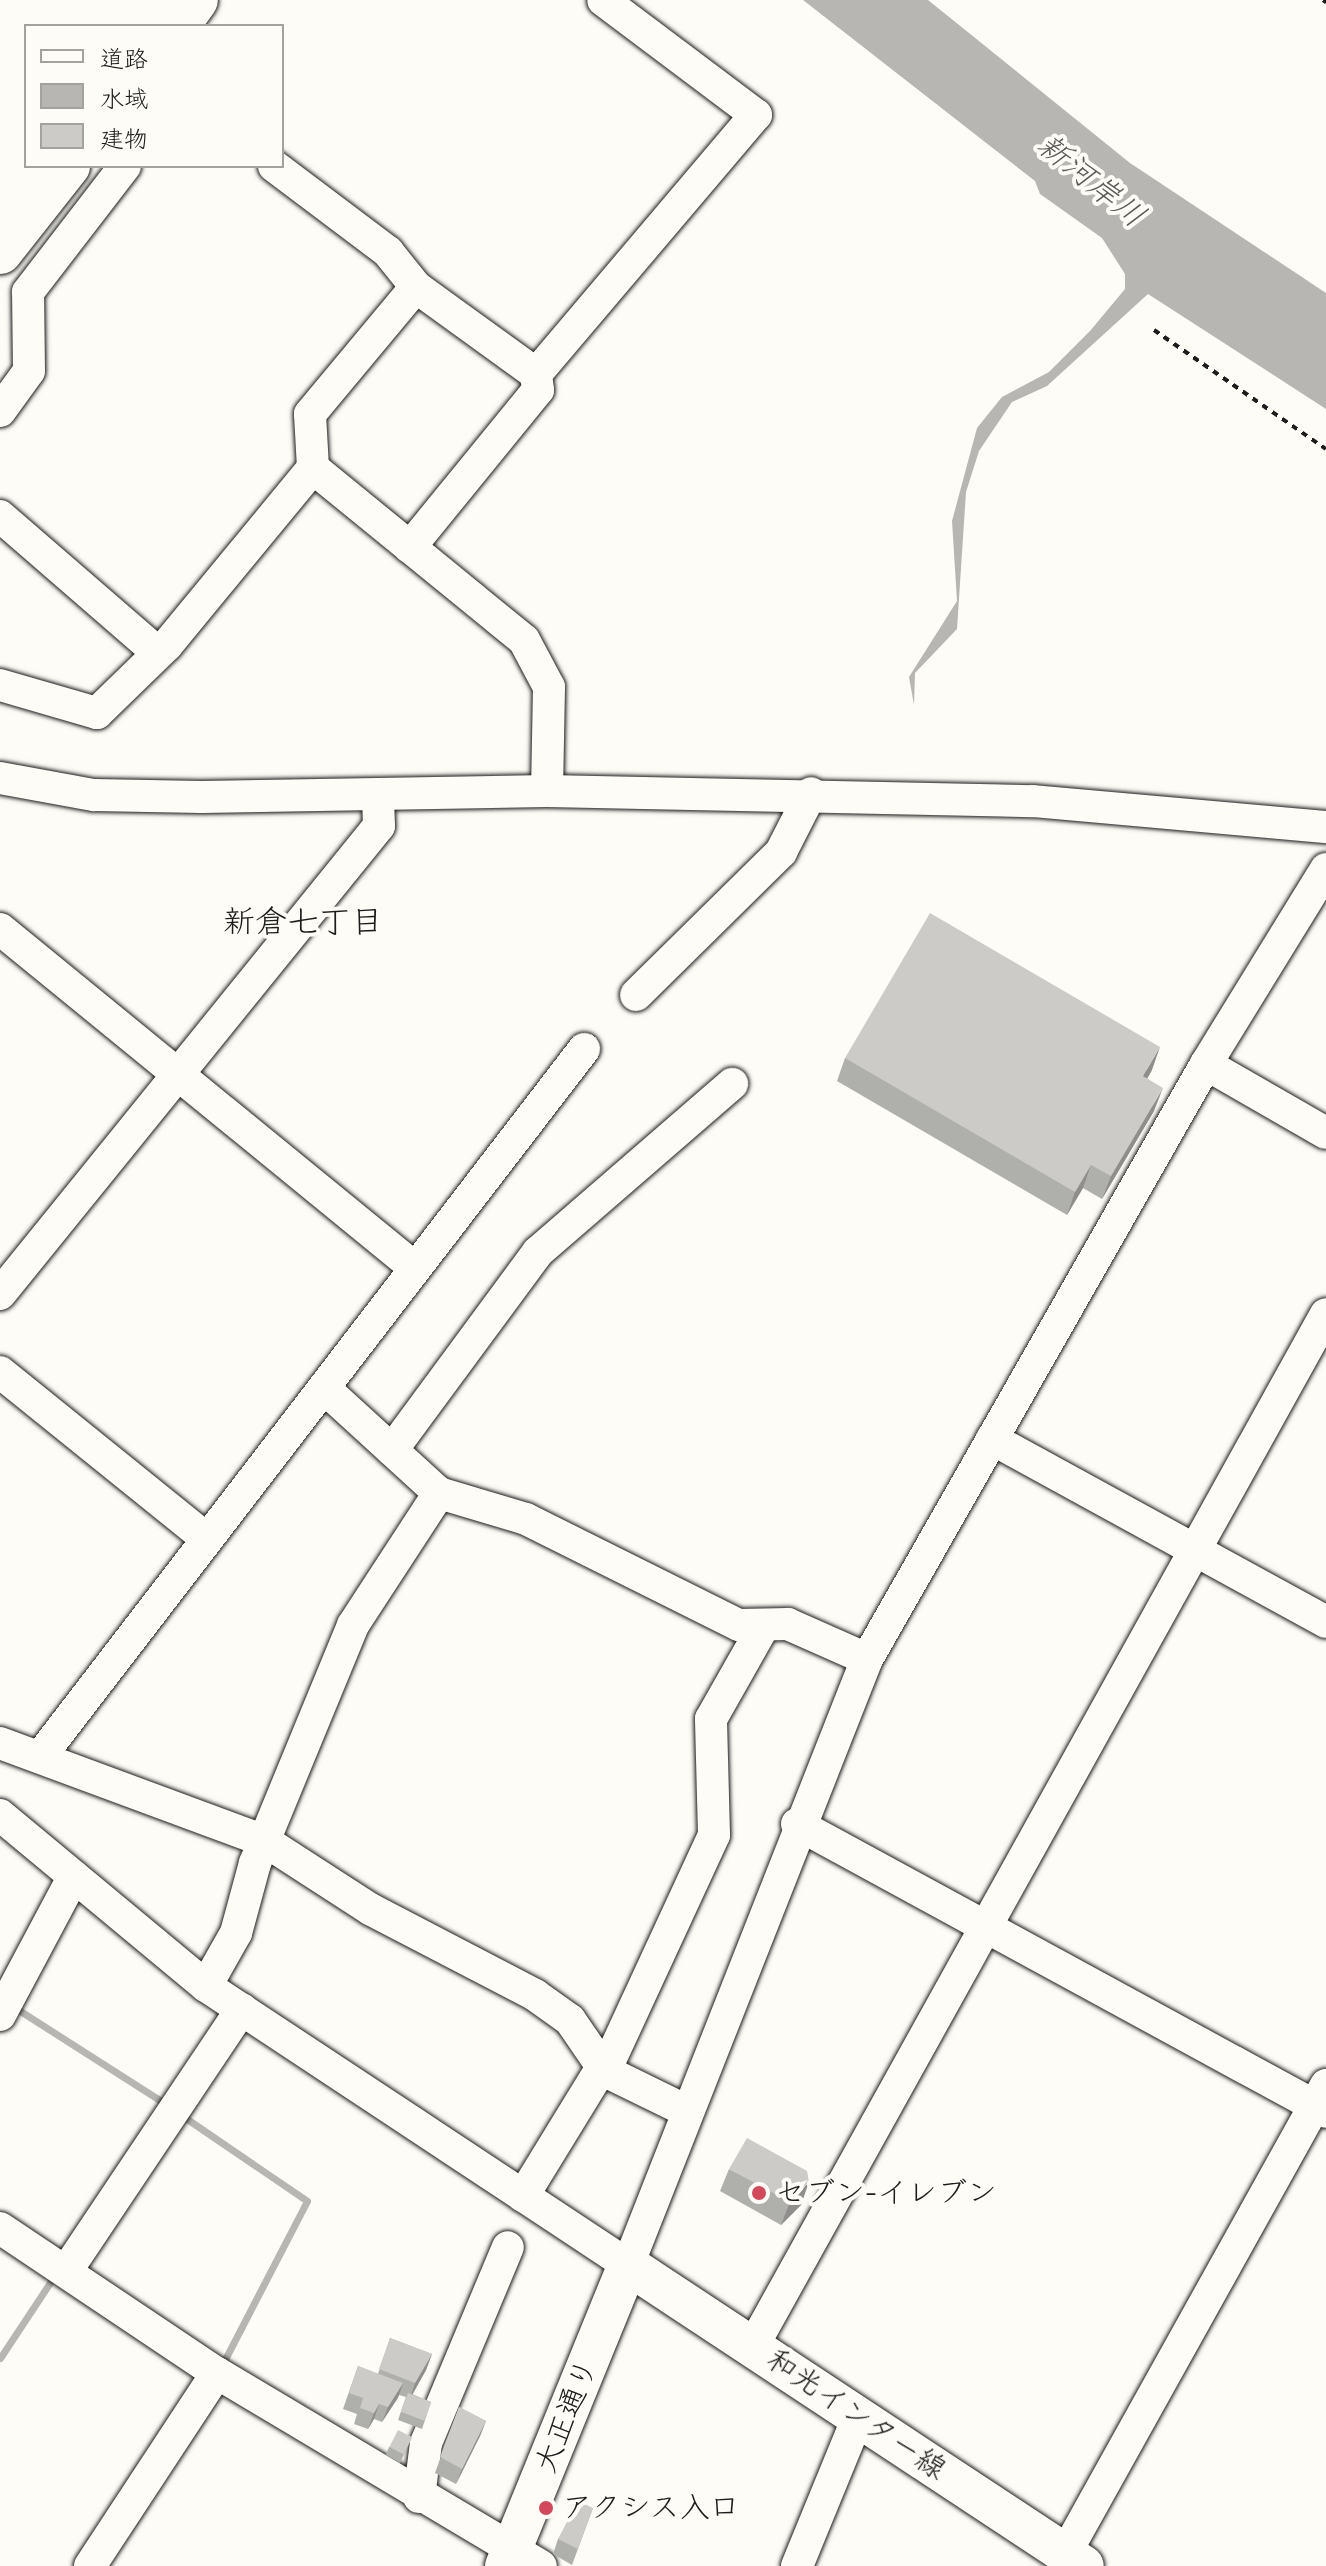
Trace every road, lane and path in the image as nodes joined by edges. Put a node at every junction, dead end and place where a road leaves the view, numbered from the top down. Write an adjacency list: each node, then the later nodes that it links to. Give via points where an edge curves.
1 (27, 0): 11 (highway)
2 (69, 0): 7 (highway)
3 (113, 0): 8 (highway)
4 (156, 0): 9 (highway)
5 (196, 0): 10 (highway)
6 (603, 0): 24 (street, via 756,115)
7 (51, 24)
8 (95, 24)
9 (137, 24)
10 (178, 24)
11 (0, 36)
12 (24, 59): 13 (highway)
13 (0, 90)
14 (24, 117): 15 (highway)
15 (0, 148)
16 (26, 168): 20 (highway)
17 (66, 168): 21 (highway)
18 (123, 168): 25 (street, via 28,292 29,371)
19 (277, 168): 22 (street, via 388,252)
20 (0, 202)
21 (0, 252)
22 (416, 287): 24 (street); 27 (street, via 310,414)
23 (1154, 330): 26 (path)
24 (536, 374): 29 (street, via 538,390)
25 (0, 411)
26 (1326, 449)
27 (313, 468): 29 (street); 30 (street)
28 (0, 516): 30 (street)
29 (410, 547): 33 (street, via 537,659 549,687)
30 (158, 653): 31 (street, via 97,713)
31 (0, 685)
32 (0, 778): 35 (street, via 94,795)
33 (547, 791): 34 (street); 35 (street)
34 (811, 793): 36 (street, via 1118,804); 39 (street, via 781,852)
35 (378, 794): 42 (street, via 379,826)
36 (1326, 827)
37 (1326, 869): 41 (street)
38 (0, 929): 42 (street)
39 (636, 995)
40 (584, 1049): 45 (street)
41 (1206, 1064): 44 (street); 50 (street)
42 (178, 1074): 45 (street); 46 (street)
43 (732, 1084): 51 (street, via 538,1252)
44 (1326, 1133)
45 (415, 1268): 49 (street)
46 (0, 1294)
47 (1326, 1314): 54 (street)
48 (0, 1372): 53 (street)
49 (324, 1388): 51 (street); 53 (street)
50 (992, 1439): 54 (street); 57 (street)
51 (392, 1450): 52 (street)
52 (439, 1493): 56 (street, via 526,1519); 62 (street, via 353,1625)
53 (207, 1539): 59 (street)
54 (1196, 1549): 55 (street); 64 (street)
55 (1326, 1622)
56 (762, 1629): 57 (street, via 788,1624); 68 (street, via 711,1719 714,1835)
57 (867, 1659): 61 (street)
58 (0, 1743): 59 (street)
59 (40, 1757): 62 (street)
60 (0, 1815): 63 (street)
61 (797, 1824): 64 (street); 70 (street)
62 (265, 1841): 65 (street, via 236,1933); 68 (street, via 370,1909 535,1995 570,2020)
63 (74, 1876): 65 (street); 67 (street)
64 (988, 1926): 69 (street); 76 (street)
65 (206, 1986): 66 (street)
66 (242, 2009): 71 (street); 75 (street)
67 (0, 2015)
68 (604, 2069): 70 (street); 71 (street)
69 (1322, 2101): 80 (street)
70 (685, 2110): 74 (street)
71 (523, 2196): 74 (street)
72 (0, 2228): 75 (street)
73 (508, 2247): 79 (street, via 426,2443)
74 (628, 2265): 76 (main road, 和光インター線); 81 (main road, 大正通り)
75 (67, 2270): 77 (street)
76 (753, 2346): 78 (main road, 和光インター線)
77 (217, 2373): 79 (street); 82 (street)
78 (858, 2417): 80 (main road, 和光インター線); 83 (street)
79 (419, 2497): 81 (street)
80 (1075, 2560)
81 (519, 2562)
82 (90, 2566)
83 (797, 2566)

